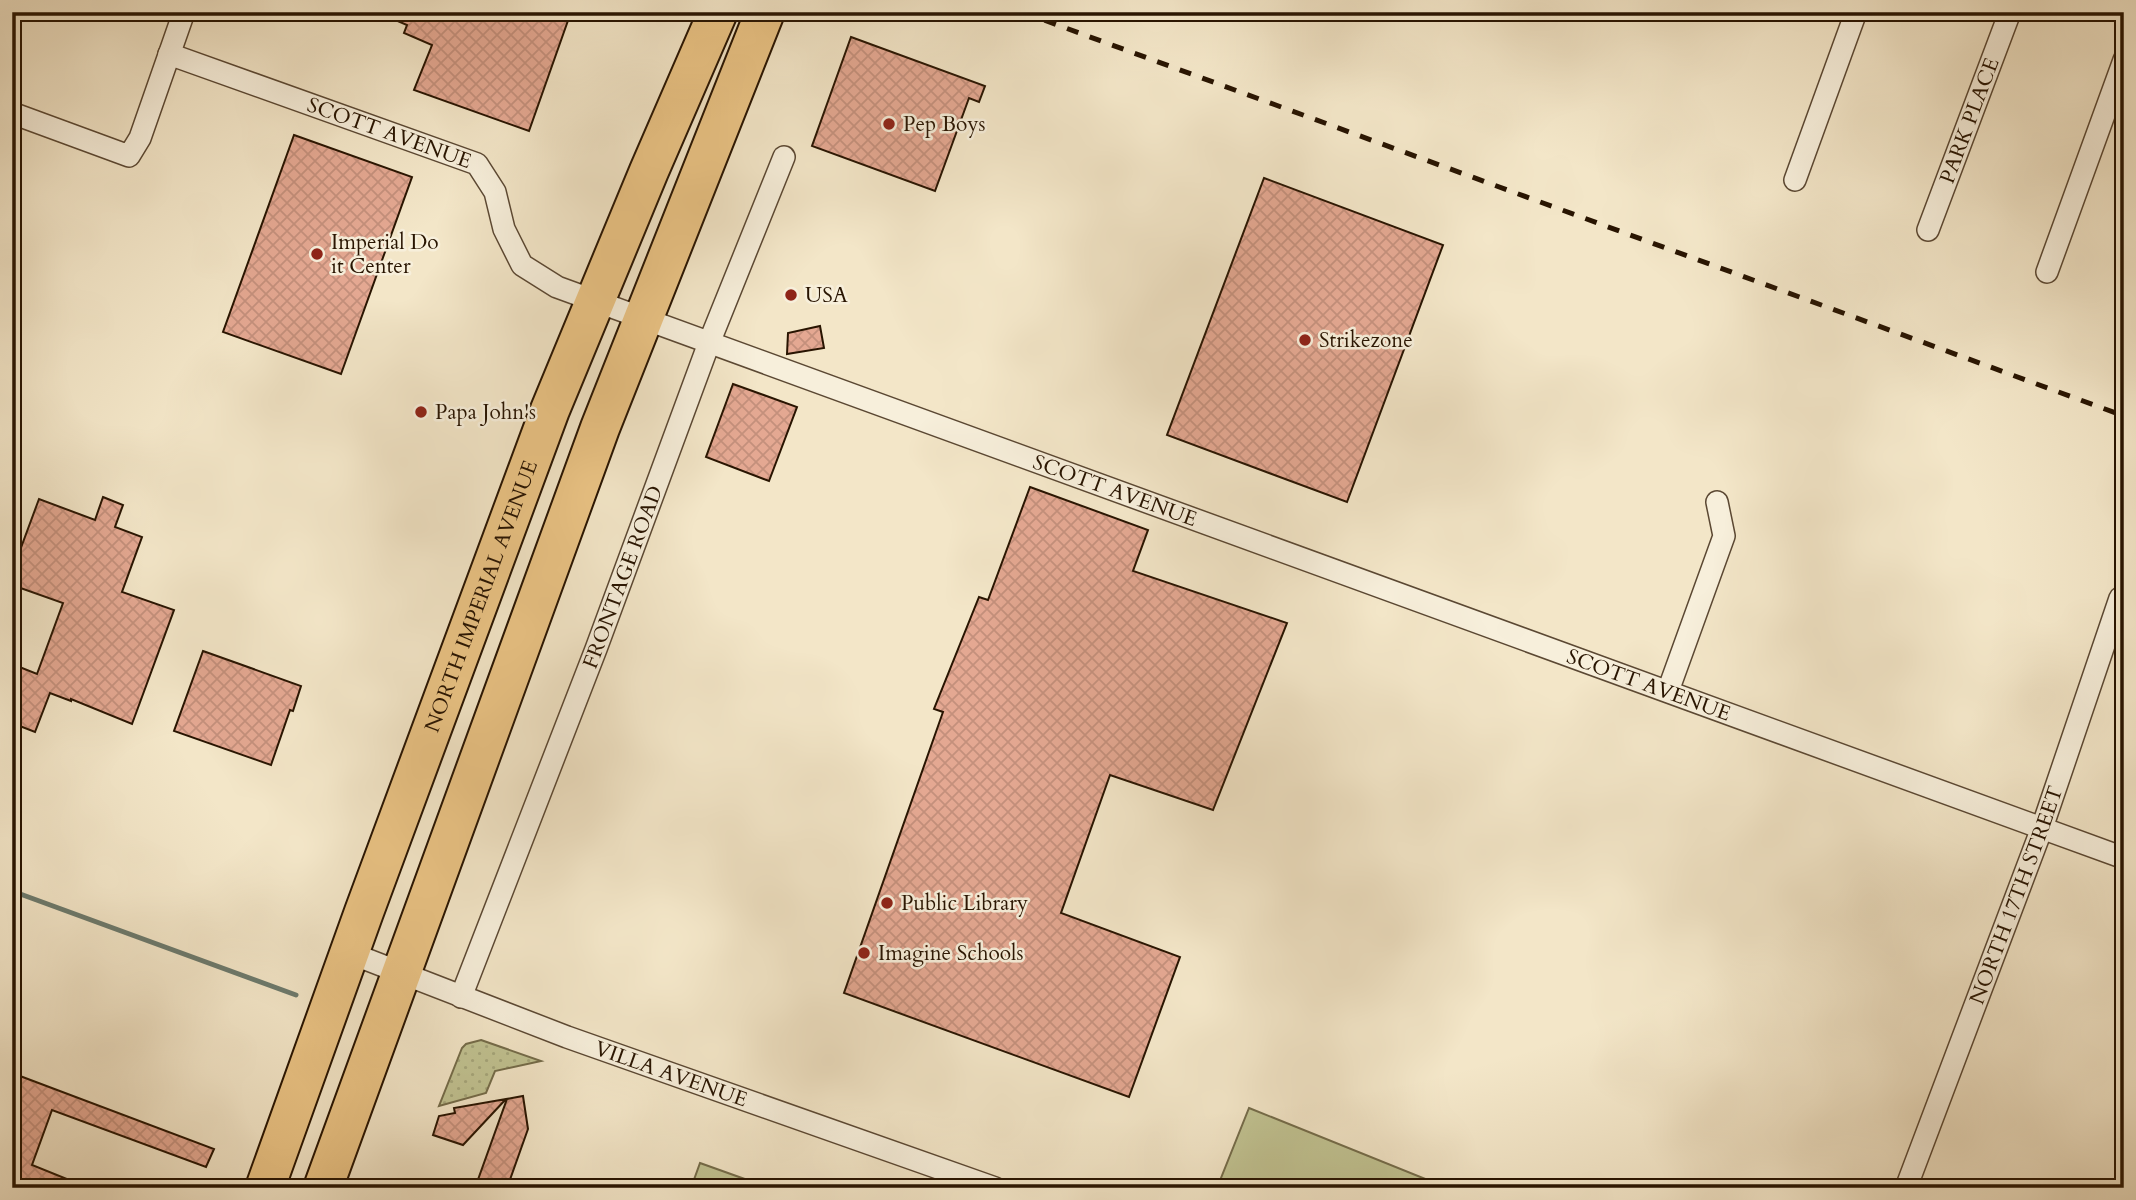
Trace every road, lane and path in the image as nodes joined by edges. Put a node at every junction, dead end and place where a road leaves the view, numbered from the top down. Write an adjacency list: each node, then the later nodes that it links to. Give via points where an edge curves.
1 (184, 12): 6 (street)
2 (718, 12): 13 (highway, NORTH IMPERIAL AVENUE)
3 (765, 12): 14 (highway)
4 (1856, 12): 10 (street)
5 (2010, 12): 11 (street, PARK PLACE)
6 (169, 54): 8 (street, via 140,138 129,156); 13 (street, SCOTT AVENUE, via 477,164 495,192 504,229 522,265 556,287)
7 (2124, 61): 12 (street)
8 (12, 113)
9 (784, 157): 15 (street, FRONTAGE ROAD)
10 (1795, 180)
11 (1928, 230)
12 (2047, 272)
13 (596, 302): 14 (street, SCOTT AVENUE); 21 (highway, NORTH IMPERIAL AVENUE, via 550,410)
14 (643, 319): 15 (street, SCOTT AVENUE); 22 (highway)
15 (709, 343): 18 (street, SCOTT AVENUE); 23 (street, FRONTAGE ROAD)
16 (1717, 502): 18 (street, via 1724,536)
17 (2122, 599): 19 (street, NORTH 17TH STREET)
18 (1668, 691): 19 (street, SCOTT AVENUE)
19 (2042, 828): 20 (street, SCOTT AVENUE); 27 (street, NORTH 17TH STREET)
20 (2124, 858)
21 (350, 953): 22 (street, VILLA AVENUE); 24 (highway, NORTH IMPERIAL AVENUE)
22 (402, 973): 23 (street, VILLA AVENUE); 25 (highway)
23 (461, 997): 26 (street, VILLA AVENUE)
24 (265, 1188)
25 (323, 1188)
26 (995, 1188)
27 (1906, 1188)

